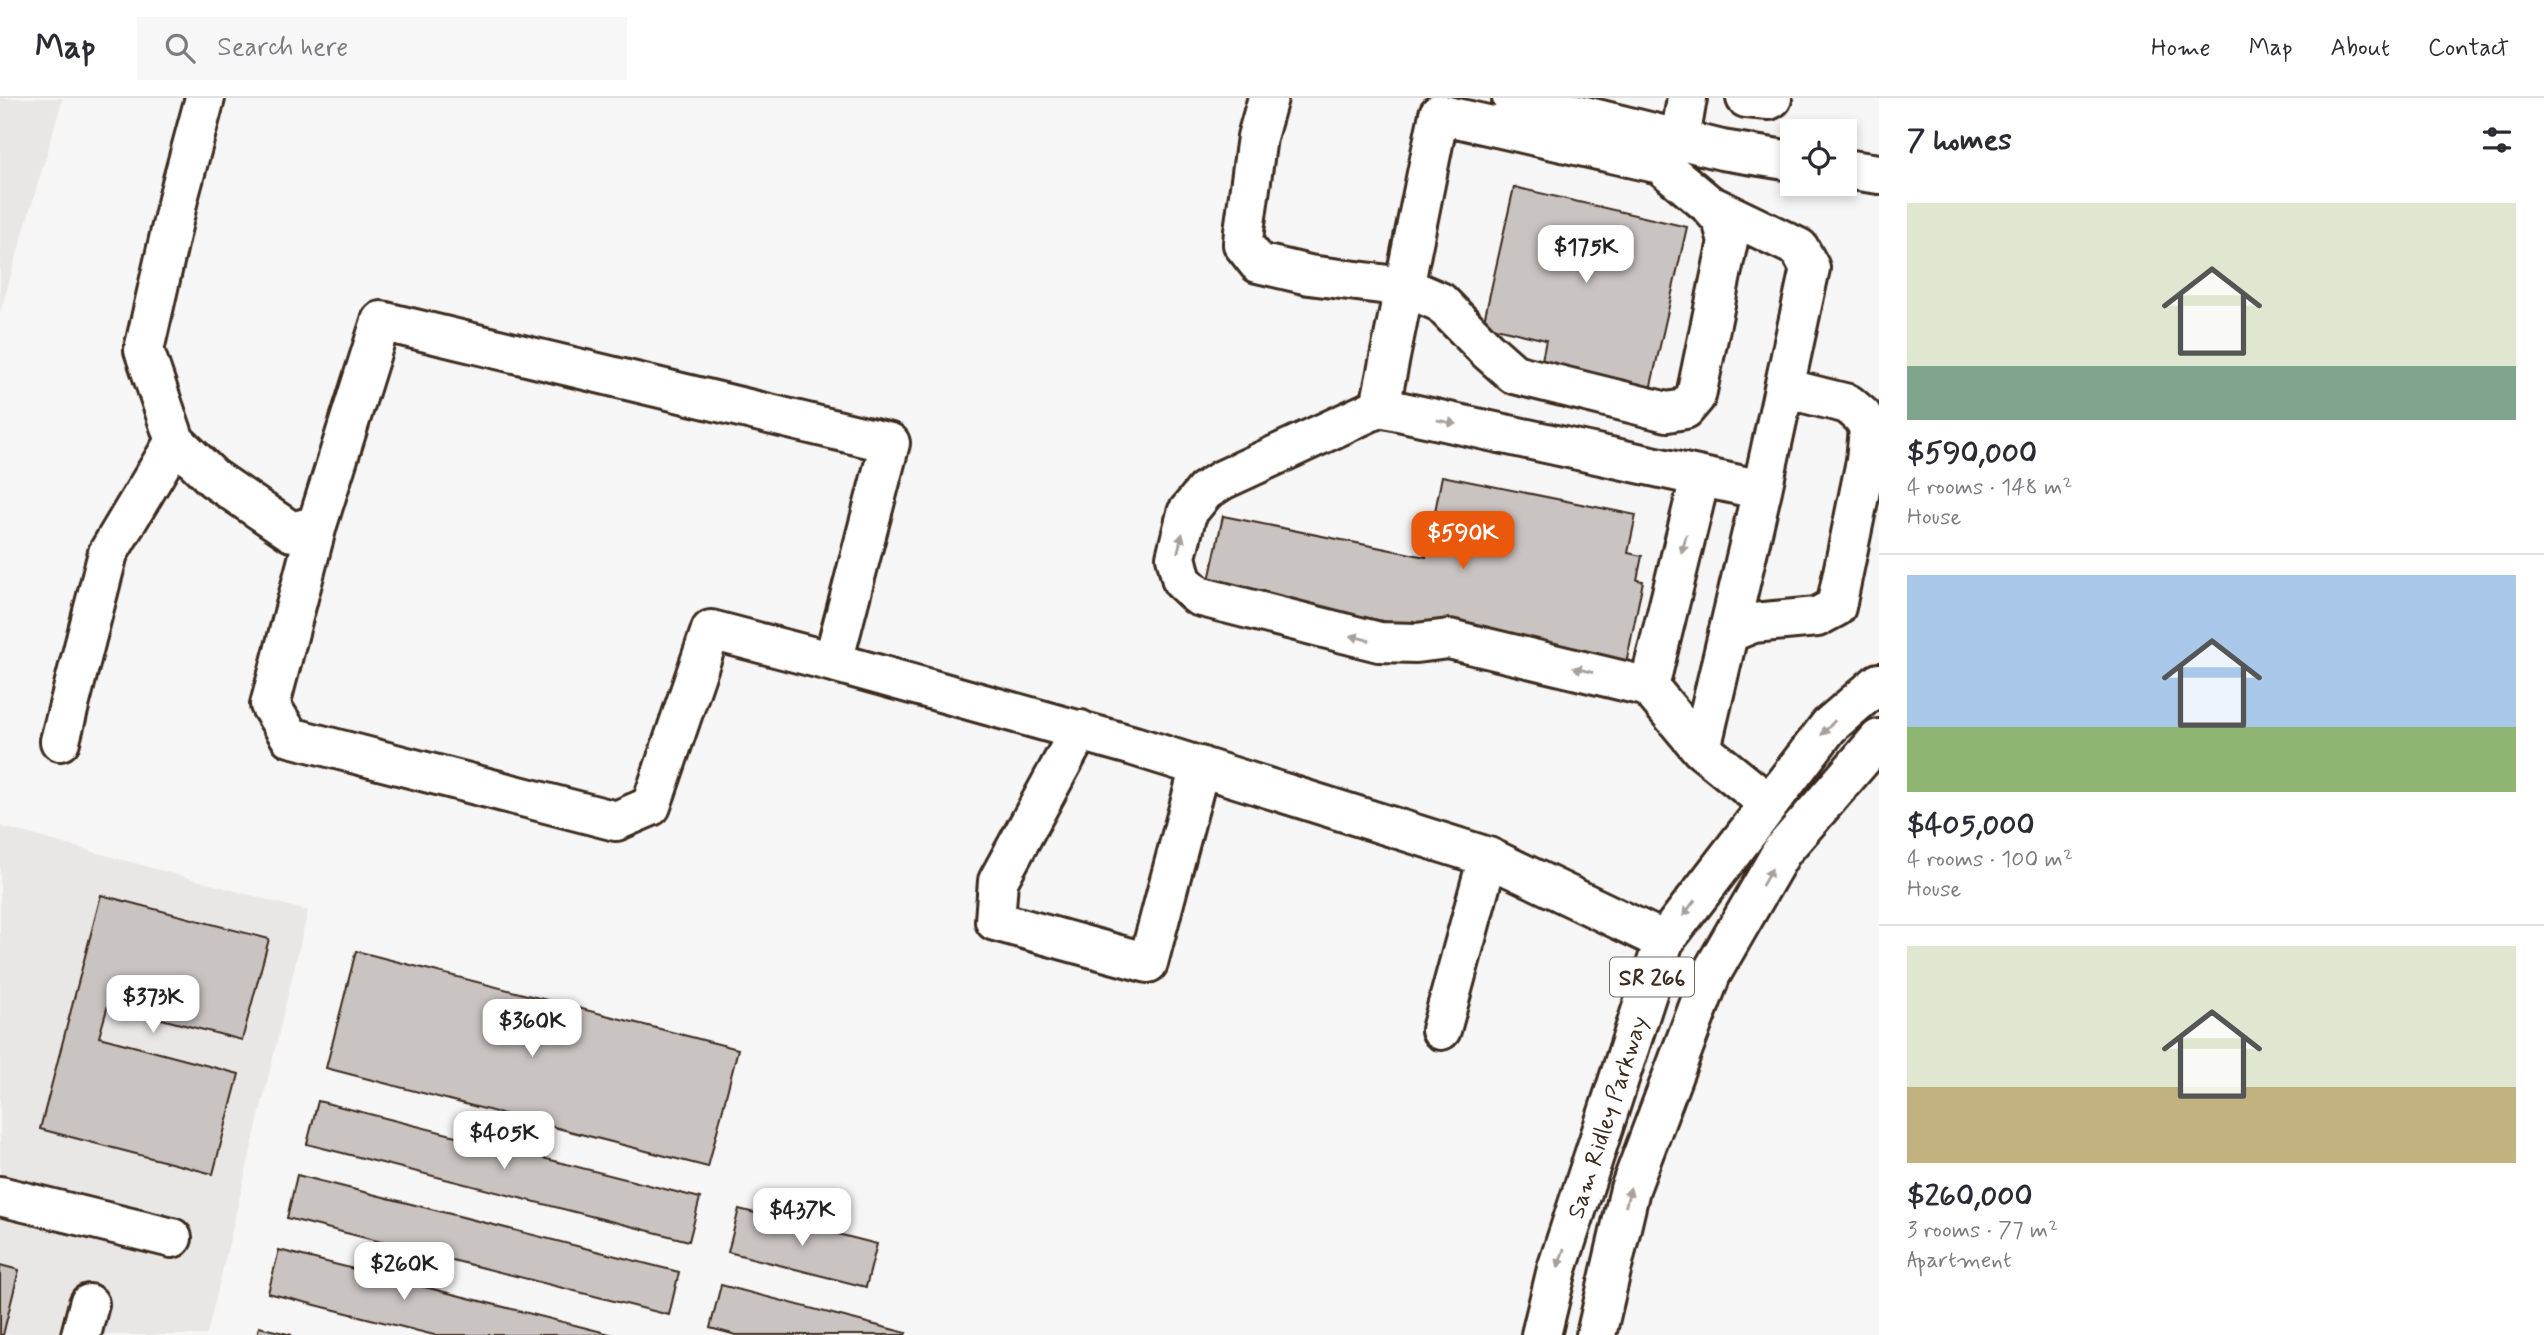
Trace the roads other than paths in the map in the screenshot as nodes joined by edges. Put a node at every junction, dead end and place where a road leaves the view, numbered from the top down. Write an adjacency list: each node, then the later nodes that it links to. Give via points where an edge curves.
1 (205, 98): 17 (main road, via 144,350)
2 (1268, 98): 14 (main road, via 1257,137 1244,244 1258,263 1309,275)
3 (1512, 98): 8 (main road)
4 (1687, 98): 8 (main road)
5 (1746, 98): 6 (main road)
6 (1772, 98)
7 (1441, 106): 13 (main road, via 1660,164); 14 (main road)
8 (1680, 139): 9 (main road)
9 (1722, 150): 10 (main road); 13 (main road)
10 (1780, 159)
11 (1857, 171): 12 (main road)
12 (1879, 174)
13 (1708, 204): 14 (main road, via 1722,220 1728,241 1696,396 1685,409 1667,412 1514,374 1440,302); 15 (main road, via 1799,248 1810,268)
14 (1405, 287): 16 (main road)
15 (1784, 388): 19 (main road); 21 (main road, via 1848,404 1869,428 1836,607 1818,617 1753,623)
16 (1380, 407): 18 (main road, one-way to 18); 24 (main road, one-way to 16, via 1449,639 1379,642 1198,596 1182,581 1176,557 1187,513 1205,491)
17 (175, 441): 20 (main road, via 213,478 292,532); 27 (main road, via 108,553)
18 (1700, 478): 19 (main road); 24 (main road, one-way to 24)
19 (1762, 491): 21 (main road)
20 (317, 524): 22 (main road, via 270,705 290,737 616,821 651,806 710,630); 22 (main road, via 381,321 890,443)
21 (1728, 633): 28 (main road)
22 (833, 662): 25 (main road)
23 (1879, 683): 30 (main road, Sam Ridley Parkway / SR 266, one-way to 30, via 1829,726)
24 (1649, 687): 28 (main road)
25 (1080, 730): 29 (main road); 29 (main road, via 998,881 995,921 1148,963)
26 (1879, 739): 37 (main road, Sam Ridley Parkway / SR 266, one-way to 26, via 1630,1189 1711,974 1782,851)
27 (60, 741)
28 (1701, 749): 30 (main road)
29 (1200, 766): 31 (main road)
30 (1768, 803): 32 (main road, Sam Ridley Parkway / SR 266, one-way to 32)
31 (1488, 857): 32 (main road); 33 (main road)
32 (1664, 941): 36 (main road, Sam Ridley Parkway / SR 266, one-way to 36, via 1557,1269)
33 (1441, 1030)
34 (0, 1196): 35 (main road)
35 (172, 1238)
36 (1541, 1335)
37 (1596, 1335)

